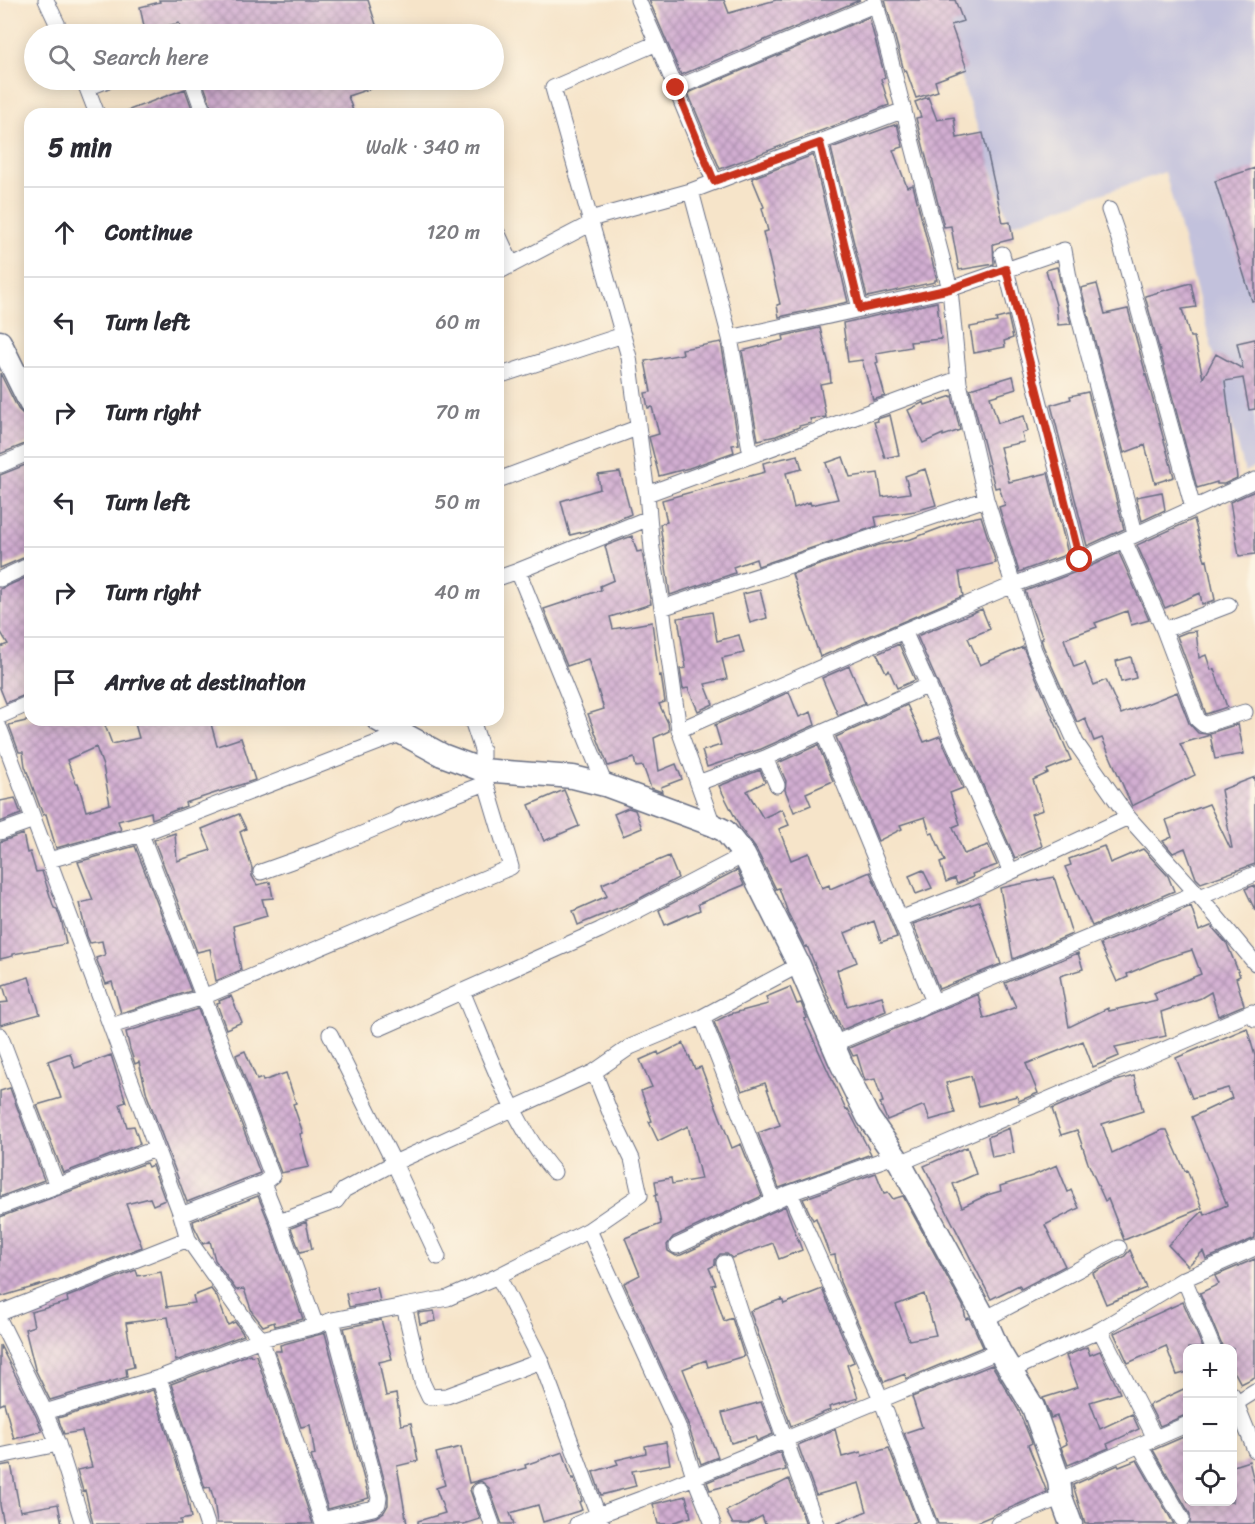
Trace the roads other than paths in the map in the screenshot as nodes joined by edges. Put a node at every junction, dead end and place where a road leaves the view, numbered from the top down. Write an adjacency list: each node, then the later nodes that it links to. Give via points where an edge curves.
1 (46, 0): 4 (street)
2 (638, 0): 5 (street)
3 (875, 2): 6 (street); 11 (street)
4 (57, 24)
5 (657, 43): 6 (street); 16 (street, via 553,88)
6 (676, 88): 13 (street)
7 (87, 90): 9 (street)
8 (196, 90): 10 (street)
9 (95, 108)
10 (202, 108)
11 (904, 110): 12 (street); 19 (street)
12 (820, 143): 13 (street); 20 (street)
13 (714, 181): 14 (street)
14 (692, 191): 16 (street); 22 (street)
15 (1109, 210): 35 (street)
16 (591, 221): 18 (street); 21 (street)
17 (1004, 262): 19 (street); 37 (street, via 1064,250); 38 (street)
18 (505, 268)
19 (950, 289): 20 (street); 25 (street)
20 (860, 309): 22 (street)
21 (623, 335): 24 (street); 27 (street)
22 (730, 338): 28 (street)
23 (0, 342): 26 (street)
24 (504, 374)
25 (958, 379): 28 (street); 34 (street)
26 (24, 391)
27 (638, 428): 31 (street); 33 (street)
28 (751, 454): 33 (street)
29 (24, 455): 30 (street)
30 (0, 465)
31 (504, 478)
32 (1255, 480): 35 (street)
33 (647, 494): 36 (street)
34 (986, 499): 43 (street); 45 (street)
35 (1193, 508): 37 (street)
36 (649, 518): 40 (street); 45 (street)
37 (1130, 536): 38 (street); 46 (street)
38 (1080, 560): 43 (street)
39 (24, 568): 42 (street)
40 (518, 571): 41 (street); 60 (street)
41 (504, 576)
42 (0, 579)
43 (1013, 585): 47 (street); 62 (street, via 1034,650 1076,743)
44 (1229, 605): 46 (street)
45 (662, 608): 54 (street)
46 (1164, 630): 50 (street, via 1198,720 1204,725)
47 (904, 631): 48 (street); 54 (street)
48 (929, 685): 55 (street); 70 (street)
49 (24, 706): 51 (street)
50 (1245, 712)
51 (0, 718): 63 (street)
52 (387, 726): 56 (street)
53 (474, 726): 58 (street, via 482,750)
54 (679, 730): 59 (street)
55 (823, 732): 57 (street); 73 (street)
56 (400, 734): 58 (street); 66 (street)
57 (765, 758): 59 (street); 61 (street)
58 (484, 777): 60 (street, via 573,777); 69 (street, via 395,820); 77 (street, via 512,867)
59 (698, 783): 64 (street)
60 (605, 785): 64 (street)
61 (777, 785)
62 (1128, 817): 70 (street); 72 (street)
63 (34, 820): 65 (street); 68 (street)
64 (713, 825): 67 (street, via 726,831)
65 (0, 832)
66 (141, 834): 68 (street); 77 (street)
67 (744, 855): 75 (street); 76 (street, via 600,930)
68 (49, 860): 81 (street)
69 (261, 872)
70 (1011, 872): 73 (street)
71 (1255, 874): 72 (street)
72 (1198, 895): 74 (street); 78 (street)
73 (900, 919): 78 (street)
74 (1255, 963)
75 (799, 965): 79 (street); 85 (street)
76 (462, 991): 82 (street); 87 (street)
77 (203, 997): 81 (street); 92 (street, via 272,1176)
78 (934, 1002): 85 (street)
79 (702, 1017): 86 (street, via 630,1047); 95 (street)
80 (1255, 1019): 89 (street, via 1252,1012)
81 (111, 1026): 88 (street)
82 (380, 1029)
83 (330, 1034): 90 (street)
84 (0, 1035): 93 (street)
85 (833, 1044): 89 (street, via 868,1117)
86 (594, 1072): 87 (street); 99 (street, via 632,1159 640,1195)
87 (514, 1110): 90 (street); 91 (street)
88 (155, 1149): 93 (street); 97 (street)
89 (897, 1160): 94 (street); 110 (street)
90 (394, 1163): 98 (street, via 344,1190 336,1201); 104 (street)
91 (554, 1172)
92 (263, 1183): 97 (street); 98 (street)
93 (57, 1186): 96 (street)
94 (790, 1192): 95 (street); 122 (street)
95 (774, 1201): 101 (street)
96 (0, 1207)
97 (181, 1215): 100 (street)
98 (279, 1221): 113 (street)
99 (589, 1230): 106 (street); 133 (street, via 678,1426)
100 (188, 1239): 109 (street); 115 (street)
101 (677, 1246)
102 (1119, 1248): 110 (street)
103 (1255, 1248): 107 (street)
104 (438, 1257)
105 (724, 1263): 127 (street)
106 (498, 1276): 108 (street, via 448,1298); 118 (street)
107 (1184, 1280): 114 (street); 116 (street)
108 (404, 1306): 111 (street); 118 (street, via 429,1397 447,1396)
109 (0, 1313)
110 (985, 1319): 117 (street)
111 (332, 1320): 113 (street); 138 (street, via 379,1497 373,1508)
112 (0, 1321): 125 (street)
113 (316, 1326): 115 (street)
114 (1100, 1330): 119 (street); 128 (street)
115 (261, 1339): 120 (street); 138 (street)
116 (1211, 1344)
117 (999, 1351): 119 (street); 122 (street)
118 (542, 1361): 136 (street)
119 (1012, 1370): 134 (street, via 1033,1407)
120 (159, 1378): 125 (street); 140 (street)
121 (1255, 1391): 123 (street)
122 (881, 1399): 127 (street); 145 (street)
123 (1237, 1399)
124 (1237, 1407): 131 (street)
125 (45, 1412): 129 (street)
126 (1183, 1426): 128 (street)
127 (786, 1438): 133 (street); 144 (street)
128 (1155, 1438): 130 (street)
129 (58, 1444): 132 (street); 139 (street)
130 (1140, 1446): 134 (street); 137 (street)
131 (1255, 1450)
132 (0, 1456)
133 (694, 1476): 136 (street); 143 (street)
134 (1060, 1488): 146 (street); 147 (street)
135 (480, 1491): 141 (street)
136 (600, 1519): 142 (street)
137 (1182, 1519)
138 (322, 1522)
139 (83, 1524)
140 (207, 1524)
141 (492, 1524)
142 (577, 1524)
143 (713, 1524)
144 (816, 1524)
145 (928, 1524)
146 (998, 1524)
147 (1071, 1524)

